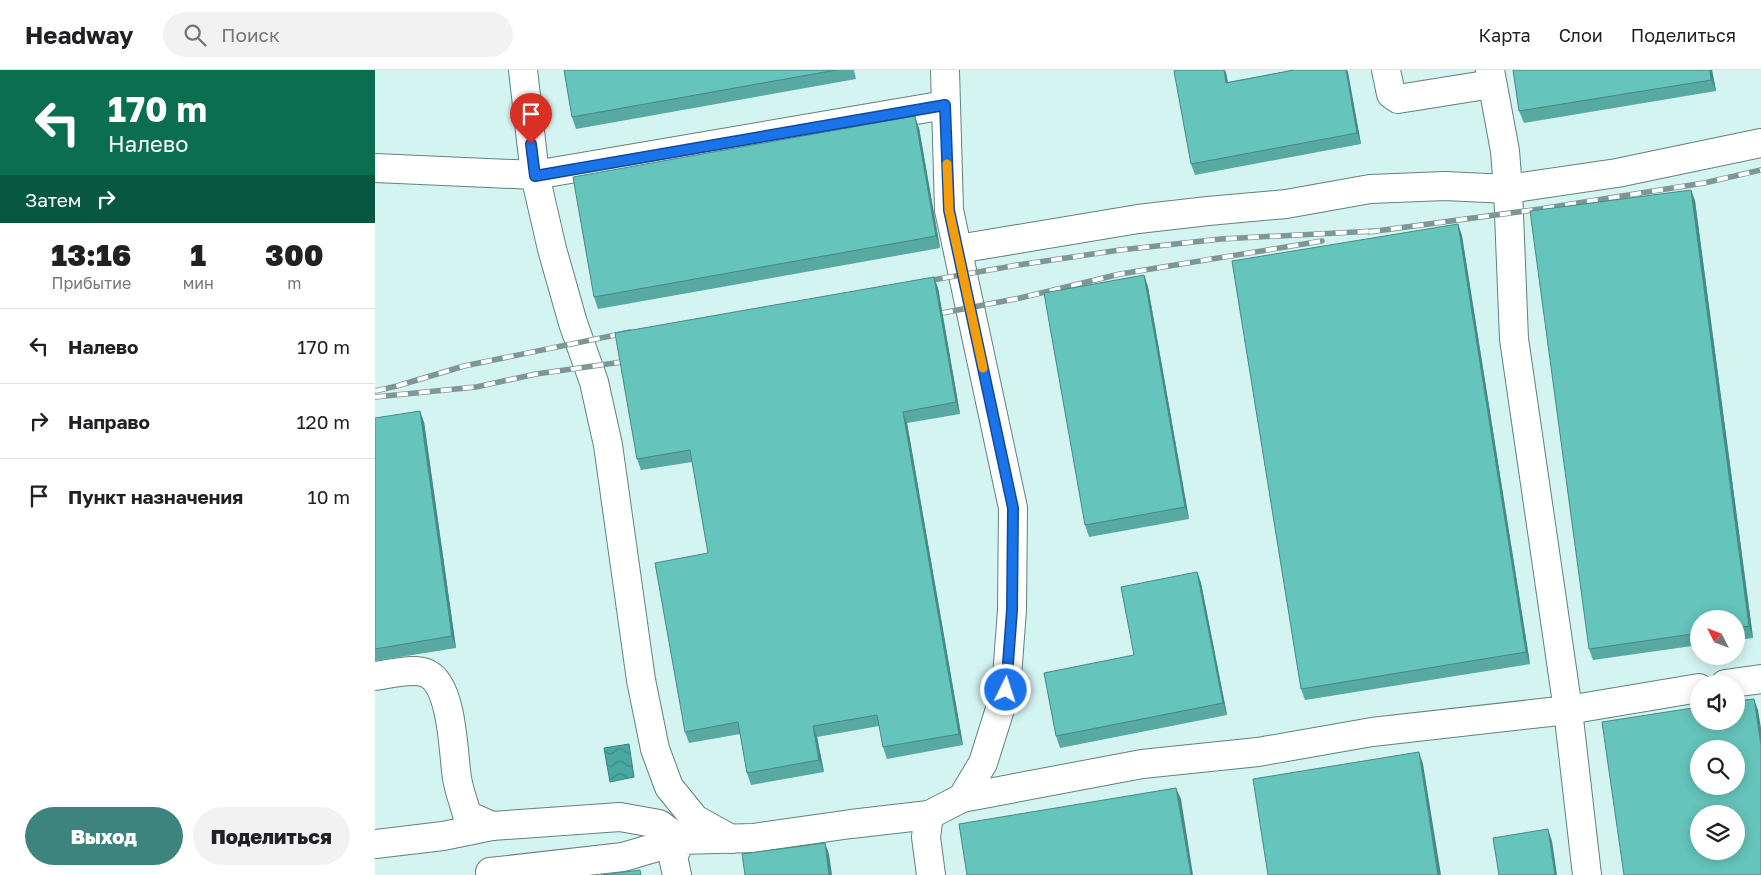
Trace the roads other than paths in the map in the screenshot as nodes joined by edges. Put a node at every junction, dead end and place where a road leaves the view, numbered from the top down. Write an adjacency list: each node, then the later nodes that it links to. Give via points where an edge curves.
1 (523, 70): 8 (lane)
2 (945, 70): 5 (lane)
3 (1386, 70): 4 (lane, via 1391,94 1398,99)
4 (1491, 77): 9 (lane, via 1505,151)
5 (945, 105): 8 (lane); 10 (lane, via 949,210)
6 (1761, 143): 9 (lane, via 1617,172)
7 (375, 168): 8 (lane)
8 (535, 176): 19 (lane, via 573,323 594,382 608,445 641,680 655,749 669,787 695,819)
9 (1508, 189): 10 (lane, via 1445,186 1370,189 1286,204 1139,219); 15 (lane, via 1514,339)
10 (958, 249): 16 (lane, via 1013,508 1012,610 1006,690 983,763)
11 (375, 676): 18 (lane, via 415,671 427,673 435,679 444,697 454,734 457,779 467,815)
12 (1761, 678): 13 (lane)
13 (1745, 681)
14 (1690, 690): 15 (lane)
15 (1568, 710): 16 (lane, via 1372,732 1259,752 1142,764); 26 (lane)
16 (962, 798): 17 (lane)
17 (929, 815): 19 (lane); 25 (lane, via 926,837)
18 (492, 826): 20 (lane, via 620,817 659,824); 21 (lane)
19 (731, 839): 20 (lane)
20 (681, 840): 22 (lane, via 623,857); 24 (lane, via 673,857)
21 (375, 844)
22 (565, 868): 23 (lane)
23 (490, 872)
24 (677, 875)
25 (931, 875)
26 (1587, 875)

